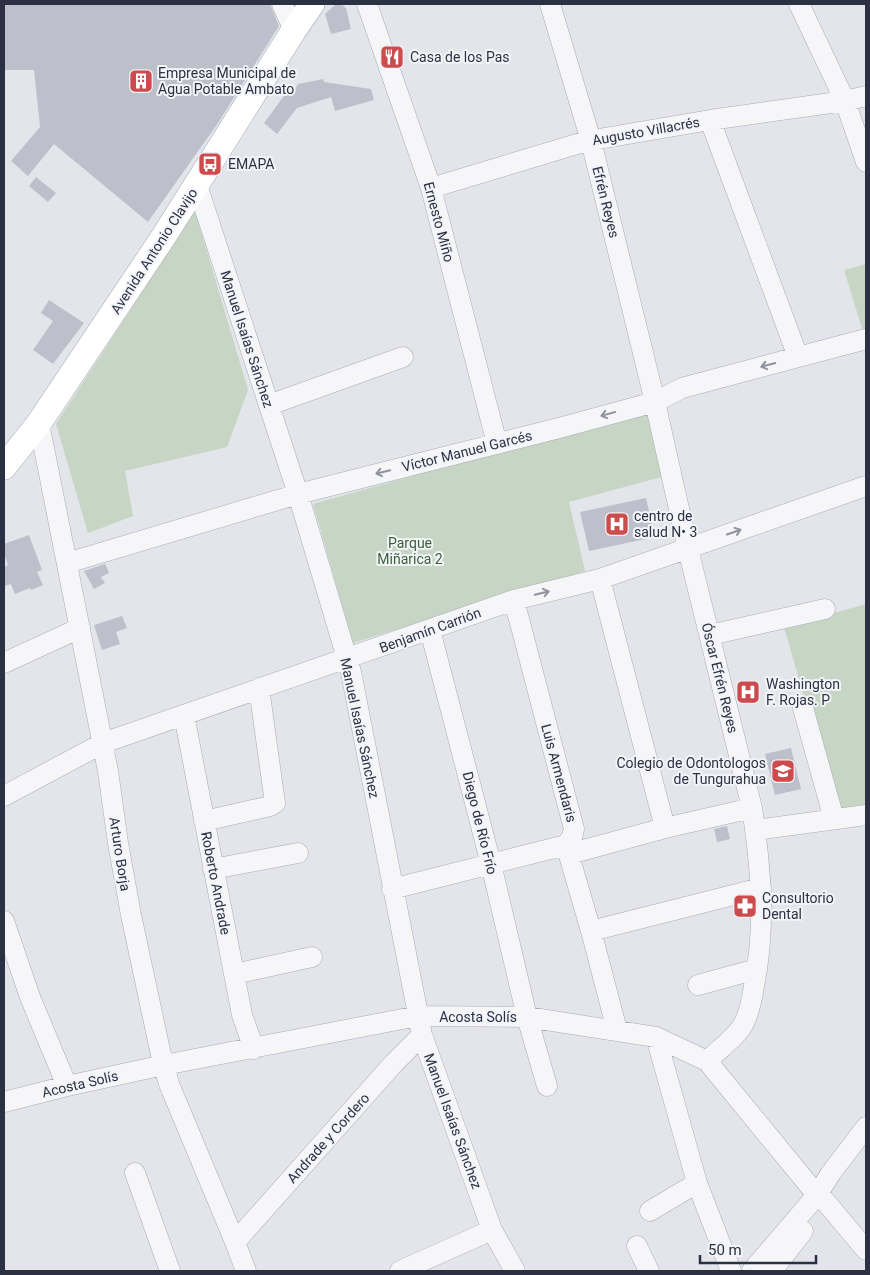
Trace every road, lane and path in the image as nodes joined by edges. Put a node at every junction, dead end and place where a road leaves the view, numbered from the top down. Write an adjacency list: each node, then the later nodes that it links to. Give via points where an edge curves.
1 (282, 4): 6 (street)
2 (312, 4): 6 (main road, Avenida Antonio Clavijo)
3 (366, 4): 13 (street, Ernesto Miño)
4 (550, 4): 10 (street, Efrén Reyes)
5 (799, 4): 8 (street)
6 (294, 30): 12 (main road, Avenida Antonio Clavijo)
7 (866, 96): 8 (street, Augusto Villacrés)
8 (846, 101): 9 (street, Augusto Villacrés); 11 (street)
9 (710, 120): 10 (street, Augusto Villacrés); 16 (street)
10 (591, 141): 13 (street, Augusto Villacrés); 17 (street, Efrén Reyes)
11 (866, 162)
12 (197, 185): 18 (street, Manuel Isaías Sánchez); 19 (main road, Avenida Antonio Clavijo)
13 (431, 188): 20 (street, Ernesto Miño)
14 (866, 338): 16 (street, Víctor Manuel Garcés)
15 (403, 357): 18 (street)
16 (798, 357): 17 (street, Víctor Manuel Garcés, one-way to 17, via 682,388)
17 (656, 402): 20 (street, Víctor Manuel Garcés, one-way to 20); 24 (street, Óscar Efrén Reyes)
18 (269, 405): 23 (street, Manuel Isaías Sánchez)
19 (39, 424): 21 (main road, Avenida Antonio Clavijo); 25 (street, Arturo Borja)
20 (497, 444): 23 (street, Víctor Manuel Garcés, one-way to 23)
21 (4, 467)
22 (866, 486): 24 (street, Benjamín Carrión, one-way to 22)
23 (298, 494): 25 (street, Víctor Manuel Garcés); 32 (street, Manuel Isaías Sánchez)
24 (688, 549): 26 (street, Benjamín Carrión); 31 (street, Óscar Efrén Reyes)
25 (67, 563): 29 (street, Arturo Borja)
26 (600, 579): 27 (street, Benjamín Carrión, one-way to 26); 43 (street)
27 (514, 600): 30 (street, Benjamín Carrión); 45 (street, Luis Armendaris, via 574,829)
28 (825, 609): 31 (street)
29 (80, 628): 33 (street); 37 (street, Arturo Borja)
30 (430, 630): 32 (street, Benjamín Carrión); 47 (street, Diego de Río Frío)
31 (710, 635): 39 (street, Óscar Efrén Reyes)
32 (347, 660): 34 (street, Benjamín Carrión); 50 (street, Manuel Isaías Sánchez)
33 (4, 663)
34 (260, 688): 36 (street, Benjamín Carrión); 42 (street, via 275,803)
35 (802, 708): 41 (street)
36 (184, 715): 37 (street, Benjamín Carrión); 42 (street, Roberto Andrade)
37 (102, 744): 38 (street, Benjamín Carrión); 63 (street, Arturo Borja, via 131,915)
38 (4, 796)
39 (752, 808): 43 (street); 44 (street, Óscar Efrén Reyes)
40 (866, 814): 41 (street)
41 (834, 819): 44 (street)
42 (204, 821): 48 (street, Roberto Andrade)
43 (664, 828): 45 (street)
44 (756, 830): 49 (street, Óscar Efrén Reyes)
45 (568, 849): 47 (street); 52 (street)
46 (298, 853): 48 (street)
47 (491, 864): 50 (street); 57 (street, Diego de Río Frío)
48 (214, 869): 55 (street, Roberto Andrade)
49 (761, 888): 52 (street); 54 (street, Óscar Efrén Reyes)
50 (392, 889): 58 (street, Manuel Isaías Sánchez)
51 (4, 921): 64 (street, via 30,997)
52 (591, 931): 59 (street)
53 (312, 958): 55 (street)
54 (757, 970): 56 (street); 62 (street, Óscar Efrén Reyes, via 750,1008 743,1024)
55 (234, 974): 61 (street, Roberto Andrade, via 242,1015)
56 (698, 985)
57 (526, 1017): 58 (street, Acosta Solís); 59 (street, Acosta Solís); 65 (street, Diego de Río Frío)
58 (420, 1026): 61 (street, Acosta Solís); 73 (street, Manuel Isaías Sánchez); 74 (street, Andrade y Cordero, via 394,1063)
59 (617, 1030): 60 (street, Acosta Solís)
60 (656, 1037): 62 (street, Acosta Solís); 70 (street)
61 (254, 1048): 63 (street, Acosta Solís)
62 (707, 1061): 71 (street, Acosta Solís)
63 (164, 1065): 64 (street, Acosta Solís); 74 (street, Arturo Borja)
64 (67, 1086): 66 (street, Acosta Solís)
65 (547, 1086)
66 (4, 1102)
67 (866, 1127): 71 (street, via 832,1173)
68 (866, 1150): 71 (street)
69 (135, 1173): 78 (street)
70 (697, 1183): 72 (street); 82 (street)
71 (821, 1198): 76 (street, Acosta Solís); 83 (street); 84 (street)
72 (650, 1212)
73 (492, 1230): 77 (street); 80 (street, Manuel Isaías Sánchez)
74 (235, 1242): 79 (street, Arturo Borja)
75 (637, 1246): 81 (street)
76 (866, 1250)
77 (406, 1270)
78 (170, 1271)
79 (246, 1271)
80 (515, 1271)
81 (649, 1271)
82 (731, 1271)
83 (752, 1271)
84 (772, 1271)

